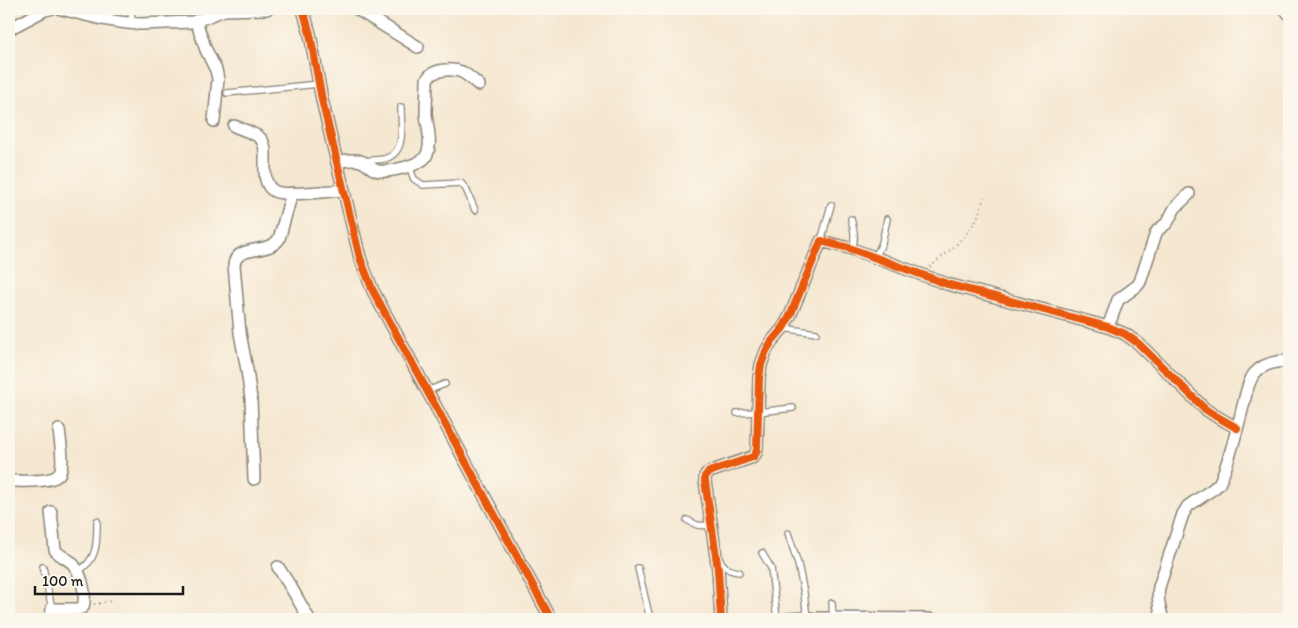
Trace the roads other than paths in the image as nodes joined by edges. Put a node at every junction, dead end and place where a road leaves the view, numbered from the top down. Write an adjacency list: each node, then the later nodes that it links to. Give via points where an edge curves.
1 (50, 9): 13 (street)
2 (61, 9): 9 (street)
3 (132, 9): 12 (lane)
4 (224, 9): 5 (street); 11 (street)
5 (267, 9)
6 (303, 9): 15 (street)
7 (357, 9): 14 (street)
8 (1285, 9): 10 (street)
9 (91, 13): 12 (street)
10 (1289, 14)
11 (196, 21): 12 (street); 19 (street, via 218,79)
12 (132, 24)
13 (9, 29)
14 (418, 47)
15 (319, 84): 17 (lane); 21 (street)
16 (479, 85): 23 (street, via 462,72 453,70 429,75 426,114 429,144 425,158)
17 (226, 93)
18 (401, 107): 22 (lane, via 402,140 398,152 384,159)
19 (214, 121)
20 (234, 126): 25 (street, via 262,140 267,185 273,190)
21 (337, 161): 22 (street); 24 (street)
22 (362, 161): 23 (street, via 378,172)
23 (409, 166): 28 (lane, via 414,179 423,185 461,183)
24 (344, 190): 25 (street); 39 (street, via 360,258 372,291)
25 (292, 193): 45 (street, via 276,244 242,253 234,259 240,333 251,399)
26 (1189, 194): 34 (street, via 1156,233 1140,282 1118,300)
27 (831, 205): 31 (lane)
28 (475, 210)
29 (851, 219): 32 (lane, via 855,235)
30 (886, 219): 33 (lane, via 882,243)
31 (821, 241): 32 (street); 35 (street)
32 (852, 250): 33 (street)
33 (875, 258): 34 (street, via 947,284)
34 (1108, 326): 43 (street, via 1139,344 1205,408)
35 (783, 328): 36 (lane); 41 (street, via 772,341 761,365)
36 (816, 333)
37 (1289, 361): 43 (street, via 1270,363 1254,374)
38 (445, 384): 39 (lane)
39 (427, 391): 64 (street)
40 (793, 408): 41 (lane)
41 (758, 412): 42 (lane); 50 (street, via 756,453 705,476)
42 (737, 413)
43 (1237, 428): 70 (street, via 1220,484 1188,506 1183,514 1159,587 1158,607)
44 (59, 430): 46 (street, via 62,463 58,476)
45 (254, 479)
46 (9, 481)
47 (51, 512): 57 (street, via 56,550)
48 (688, 520): 50 (lane, via 697,525)
49 (97, 522): 57 (lane, via 97,544 93,556 87,567)
50 (711, 526): 53 (street)
51 (788, 533): 61 (lane, via 798,564)
52 (762, 553): 67 (lane, via 770,568)
53 (716, 555): 58 (lane, via 725,568); 66 (street)
54 (43, 567): 60 (lane)
55 (278, 567): 63 (street)
56 (638, 568): 65 (lane)
57 (78, 571): 60 (street, via 83,607)
58 (739, 572)
59 (832, 603): 62 (lane)
60 (52, 614)
61 (807, 618): 62 (street); 68 (street)
62 (833, 618): 69 (street)
63 (309, 619)
64 (552, 619)
65 (650, 619)
66 (721, 619)
67 (777, 619)
68 (786, 619)
69 (929, 619)
70 (1163, 619)

